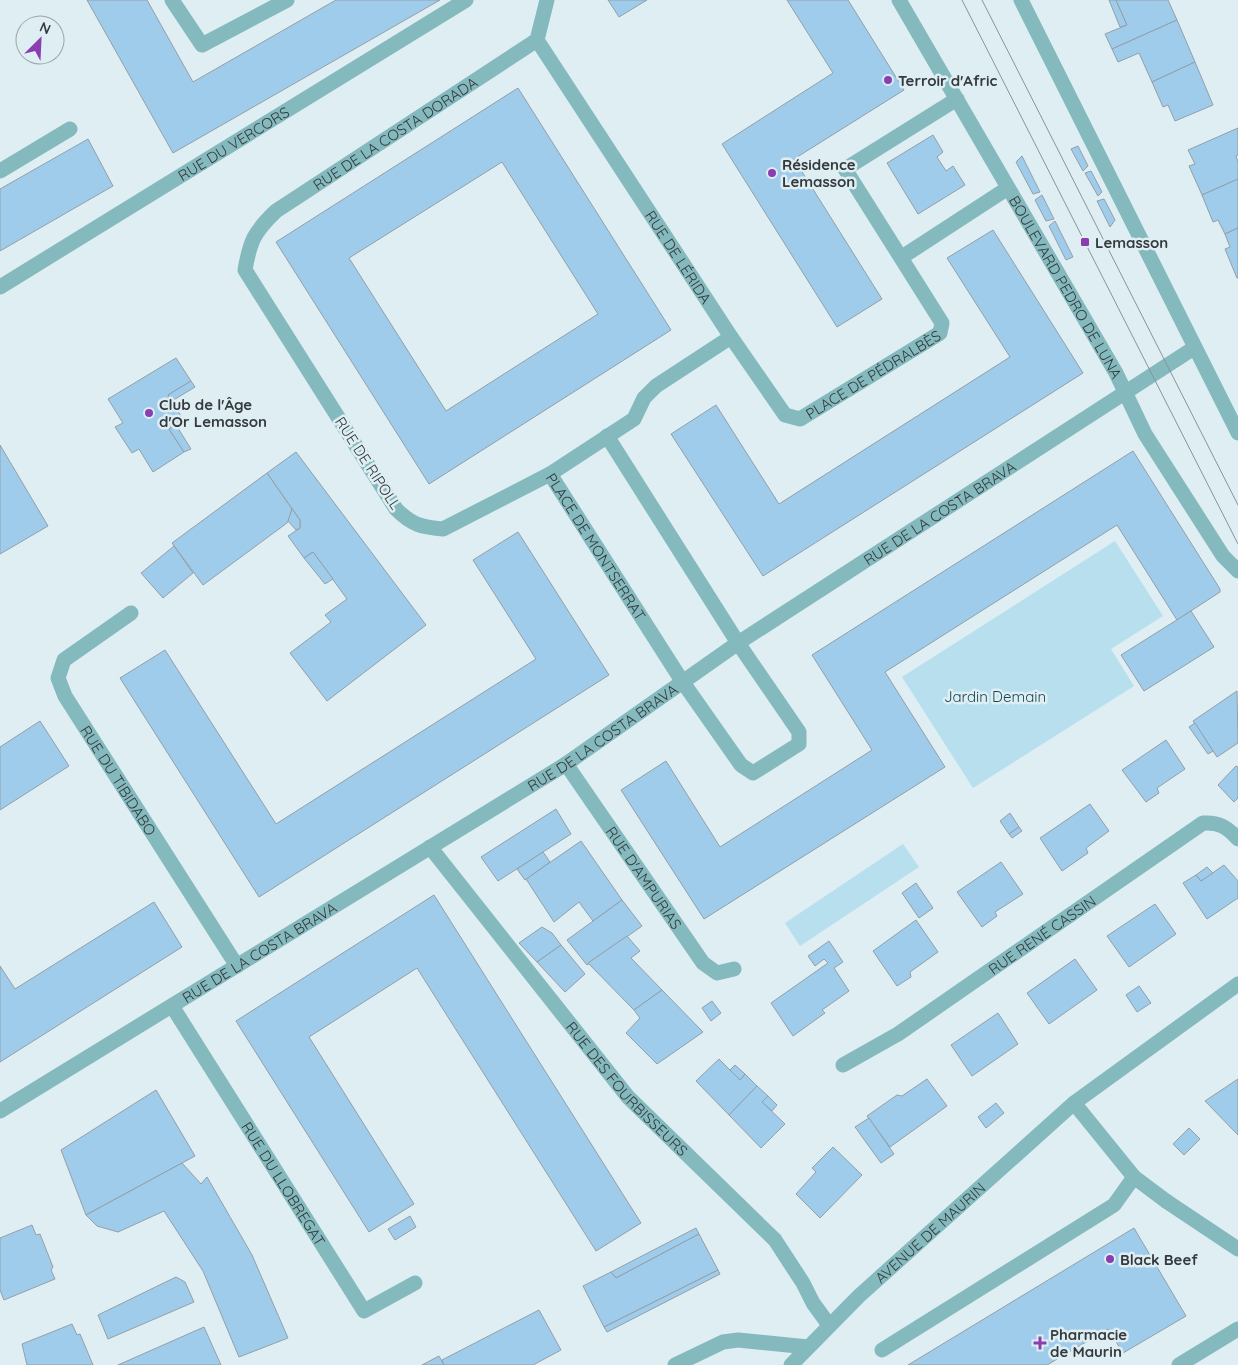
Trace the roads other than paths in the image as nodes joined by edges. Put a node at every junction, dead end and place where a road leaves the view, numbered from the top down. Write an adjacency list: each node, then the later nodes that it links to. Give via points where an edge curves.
1 (172, 0): 2 (street, via 202,45)
2 (287, 0)
3 (466, 0): 14 (street, RUE DU VERCORS)
4 (547, 0): 7 (street)
5 (899, 0): 8 (street, BOULEVARD PEDRO DE LUNA)
6 (1021, 0): 16 (street)
7 (537, 40): 13 (street, RUE DE LA COSTA DORADA, via 276,211 261,226 249,246); 15 (street, RUE DE LÉRIDA)
8 (957, 99): 11 (street, BOULEVARD PEDRO DE LUNA); 12 (street, PLACE DE PÉDRALBÈS, via 845,169)
9 (70, 129): 10 (street)
10 (0, 171)
11 (1008, 188): 12 (street); 17 (street, BOULEVARD PEDRO DE LUNA)
12 (902, 257): 15 (street, PLACE DE PÉDRALBÈS, via 942,323 940,333 800,419 785,415)
13 (245, 270): 20 (street, RUE DE RIPOLL, via 396,509 409,522 443,529)
14 (0, 288)
15 (732, 337): 19 (street, via 656,386 644,398 634,419)
16 (1194, 348): 17 (street, RUE DE LA COSTA BRAVA); 18 (street)
17 (1125, 393): 21 (street, BOULEVARD PEDRO DE LUNA, via 1144,434 1222,556); 23 (street, RUE DE LA COSTA BRAVA)
18 (1238, 433)
19 (607, 436): 20 (street, PLACE DE MONTSERRAT); 23 (street)
20 (550, 474): 24 (street, PLACE DE MONTSERRAT)
21 (1238, 571)
22 (131, 613): 28 (street, RUE DU TIBIDABO, via 64,660 58,678 65,696)
23 (738, 643): 24 (street, RUE DE LA COSTA BRAVA); 24 (street, PLACE DE MONTSERRAT, via 799,732 799,744 753,773 741,765)
24 (682, 682): 25 (street, RUE DE LA COSTA BRAVA)
25 (566, 764): 27 (street, RUE DE LA COSTA BRAVA); 29 (street, RUE D'AMPURIAS, via 703,963 717,973)
26 (1238, 838): 32 (street, RUE RENÉ CASSIN, via 1228,828 1203,823 898,1034)
27 (430, 847): 28 (street, RUE DE LA COSTA BRAVA); 38 (street, RUE DES FOURBISSEURS, via 628,1097 775,1240)
28 (237, 966): 31 (street, RUE DE LA COSTA BRAVA)
29 (734, 969)
30 (1238, 984): 33 (street, AVENUE DE MAURIN)
31 (172, 1006): 34 (street, RUE DE LA COSTA BRAVA); 37 (street, RUE DU LLOBREGAT, via 364,1312)
32 (843, 1065)
33 (1074, 1103): 35 (street); 38 (street, AVENUE DE MAURIN)
34 (0, 1111)
35 (1134, 1177): 36 (street); 41 (street, via 1114,1205)
36 (1238, 1250)
37 (415, 1283)
38 (829, 1325): 40 (street, AVENUE DE MAURIN)
39 (1238, 1329): 44 (street)
40 (808, 1347): 42 (street, via 738,1340 723,1342); 43 (street, AVENUE DE MAURIN)
41 (882, 1350)
42 (675, 1365)
43 (790, 1365)
44 (1179, 1365)

